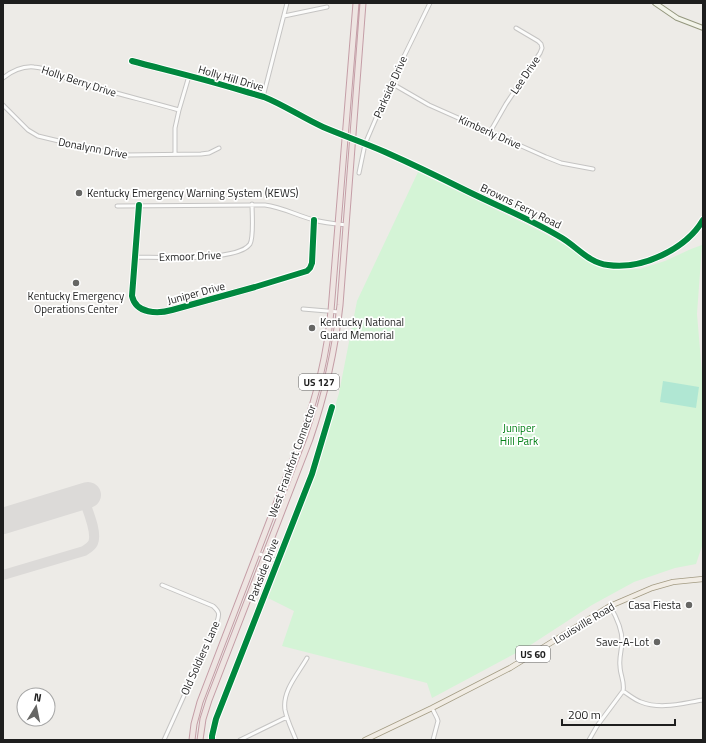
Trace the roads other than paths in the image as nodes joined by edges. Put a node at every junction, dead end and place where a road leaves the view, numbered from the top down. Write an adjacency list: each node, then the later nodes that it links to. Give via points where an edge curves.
1 (287, 3): 7 (street)
2 (356, 3): 18 (highway, West Frankfort Connector / US 127)
3 (364, 3): 19 (highway, West Frankfort Connector / US 127)
4 (430, 3): 13 (street, Parkside Drive)
5 (655, 3): 9 (main road, via 677,18)
6 (327, 7): 7 (street)
7 (284, 16): 14 (street)
8 (516, 28): 17 (street, Lee Drive, via 538,41 542,48)
9 (703, 28)
10 (132, 61): 11 (street, Holly Hill Drive)
11 (189, 76): 14 (street, Holly Hill Drive); 16 (street)
12 (3, 78): 16 (street, Holly Berry Drive, via 20,68 40,67 74,81)
13 (391, 83): 17 (street, Kimberly Drive, via 429,105); 20 (street, Parkside Drive)
14 (263, 97): 18 (street, Holly Hill Drive)
15 (3, 105): 22 (street, Donalynn Drive, via 28,130 41,137 118,154)
16 (179, 110): 22 (street)
17 (490, 132): 23 (street, Kimberly Drive, via 554,160)
18 (345, 136): 19 (street, Holly Hill Drive); 30 (highway, West Frankfort Connector / US 127)
19 (353, 139): 20 (street, Holly Hill Drive); 31 (highway, West Frankfort Connector / US 127)
20 (365, 144): 24 (street, Parkside Drive); 29 (street, Browns Ferry Road, via 387,152 541,227 594,261 606,265 634,264 661,256 689,238)
21 (219, 148): 22 (street, Donalynn Drive, via 204,154)
22 (174, 154)
23 (593, 169)
24 (360, 173)
25 (252, 204): 27 (street); 28 (street, via 272,206); 32 (street, Exmoor Drive, via 252,239 249,245 242,249 210,257)
26 (117, 206): 27 (street)
27 (139, 206): 32 (street, Juniper Drive)
28 (314, 220): 30 (street); 32 (street, Juniper Drive, via 312,263 307,271 166,312 150,312 134,302 132,296)
29 (703, 220)
30 (338, 224): 31 (street); 34 (highway, West Frankfort Connector / US 127)
31 (346, 225): 35 (highway, West Frankfort Connector / US 127)
32 (136, 257)
33 (303, 309): 34 (street)
34 (331, 311): 35 (street); 37 (highway, West Frankfort Connector / US 127, via 325,355 313,406)
35 (339, 312): 38 (highway, West Frankfort Connector / US 127, via 333,356 321,406)
36 (332, 407): 39 (street, Parkside Drive, via 312,474)
37 (257, 553): 38 (street); 49 (highway, West Frankfort Connector / US 127, via 200,702)
38 (265, 556): 39 (street); 50 (highway, West Frankfort Connector / US 127, via 209,700)
39 (278, 561): 51 (street, Parkside Drive, via 216,719)
40 (703, 578): 42 (main road, Louisville Road / US 60, via 656,586)
41 (162, 585): 48 (street, Old Soldiers Lane, via 213,606 219,615)
42 (610, 606): 44 (street, via 622,634 620,667); 46 (main road, Louisville Road / US 60, via 510,668)
43 (307, 658): 47 (street, via 286,694)
44 (623, 691): 45 (street, via 640,702 659,706); 56 (street)
45 (703, 700)
46 (432, 708): 54 (main road, Louisville Road / US 60); 55 (street, via 438,721)
47 (287, 717): 52 (street); 53 (street)
48 (164, 740)
49 (192, 740)
50 (200, 740)
51 (212, 740)
52 (240, 740)
53 (296, 740)
54 (365, 740)
55 (433, 740)
56 (589, 740)

